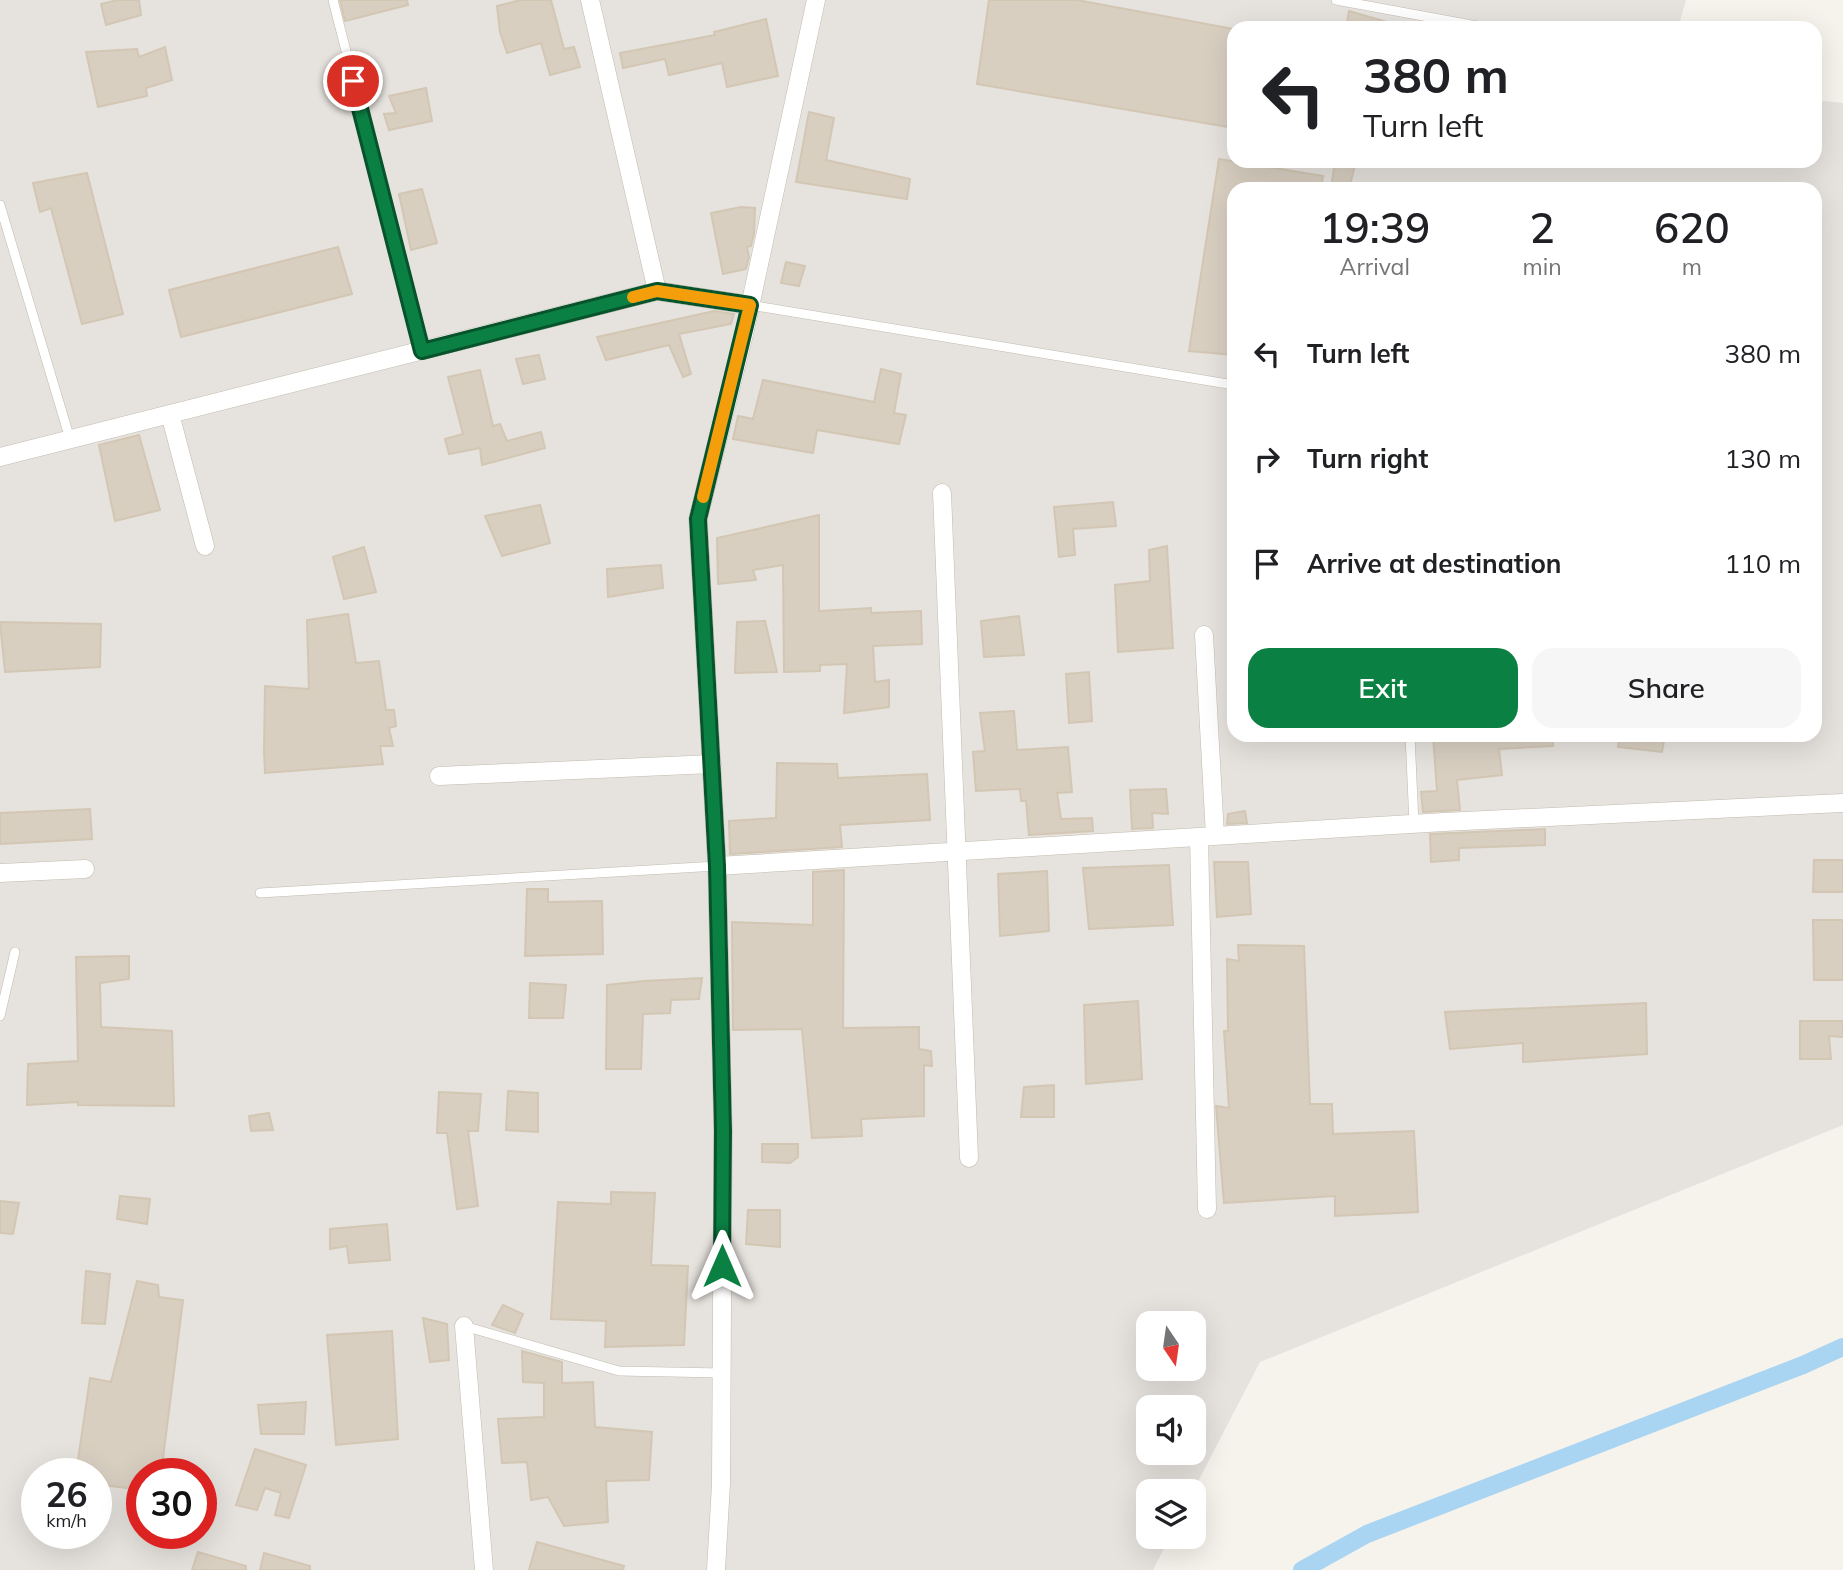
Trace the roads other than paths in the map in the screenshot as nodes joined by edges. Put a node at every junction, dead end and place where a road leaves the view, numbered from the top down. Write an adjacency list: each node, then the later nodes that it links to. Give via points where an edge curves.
1 (333, 0): 9 (lane)
2 (590, 0): 7 (street)
3 (816, 0): 8 (street)
4 (1336, 0): 5 (lane)
5 (1450, 21)
6 (0, 205): 12 (lane)
7 (657, 291): 8 (street); 9 (street)
8 (750, 305): 10 (lane); 18 (street, via 698,519)
9 (422, 351): 11 (street)
10 (1227, 384)
11 (170, 414): 12 (street); 15 (street)
12 (71, 439): 13 (street)
13 (0, 457)
14 (942, 493): 23 (street)
15 (205, 546)
16 (1204, 635): 22 (street)
17 (1410, 742): 21 (lane)
18 (712, 764): 19 (street); 24 (street)
19 (439, 776)
20 (1843, 803): 21 (street)
21 (1414, 824): 22 (street)
22 (1207, 836): 23 (street); 31 (street)
23 (959, 851): 24 (street); 30 (street)
24 (717, 866): 27 (lane); 33 (street, via 723,1131)
25 (85, 869): 26 (street)
26 (0, 873)
27 (260, 893)
28 (15, 952): 29 (lane)
29 (0, 1016)
30 (969, 1158)
31 (1207, 1209)
32 (464, 1326): 33 (lane, via 619,1371); 34 (street)
33 (721, 1373): 35 (street)
34 (484, 1570)
35 (716, 1570)

